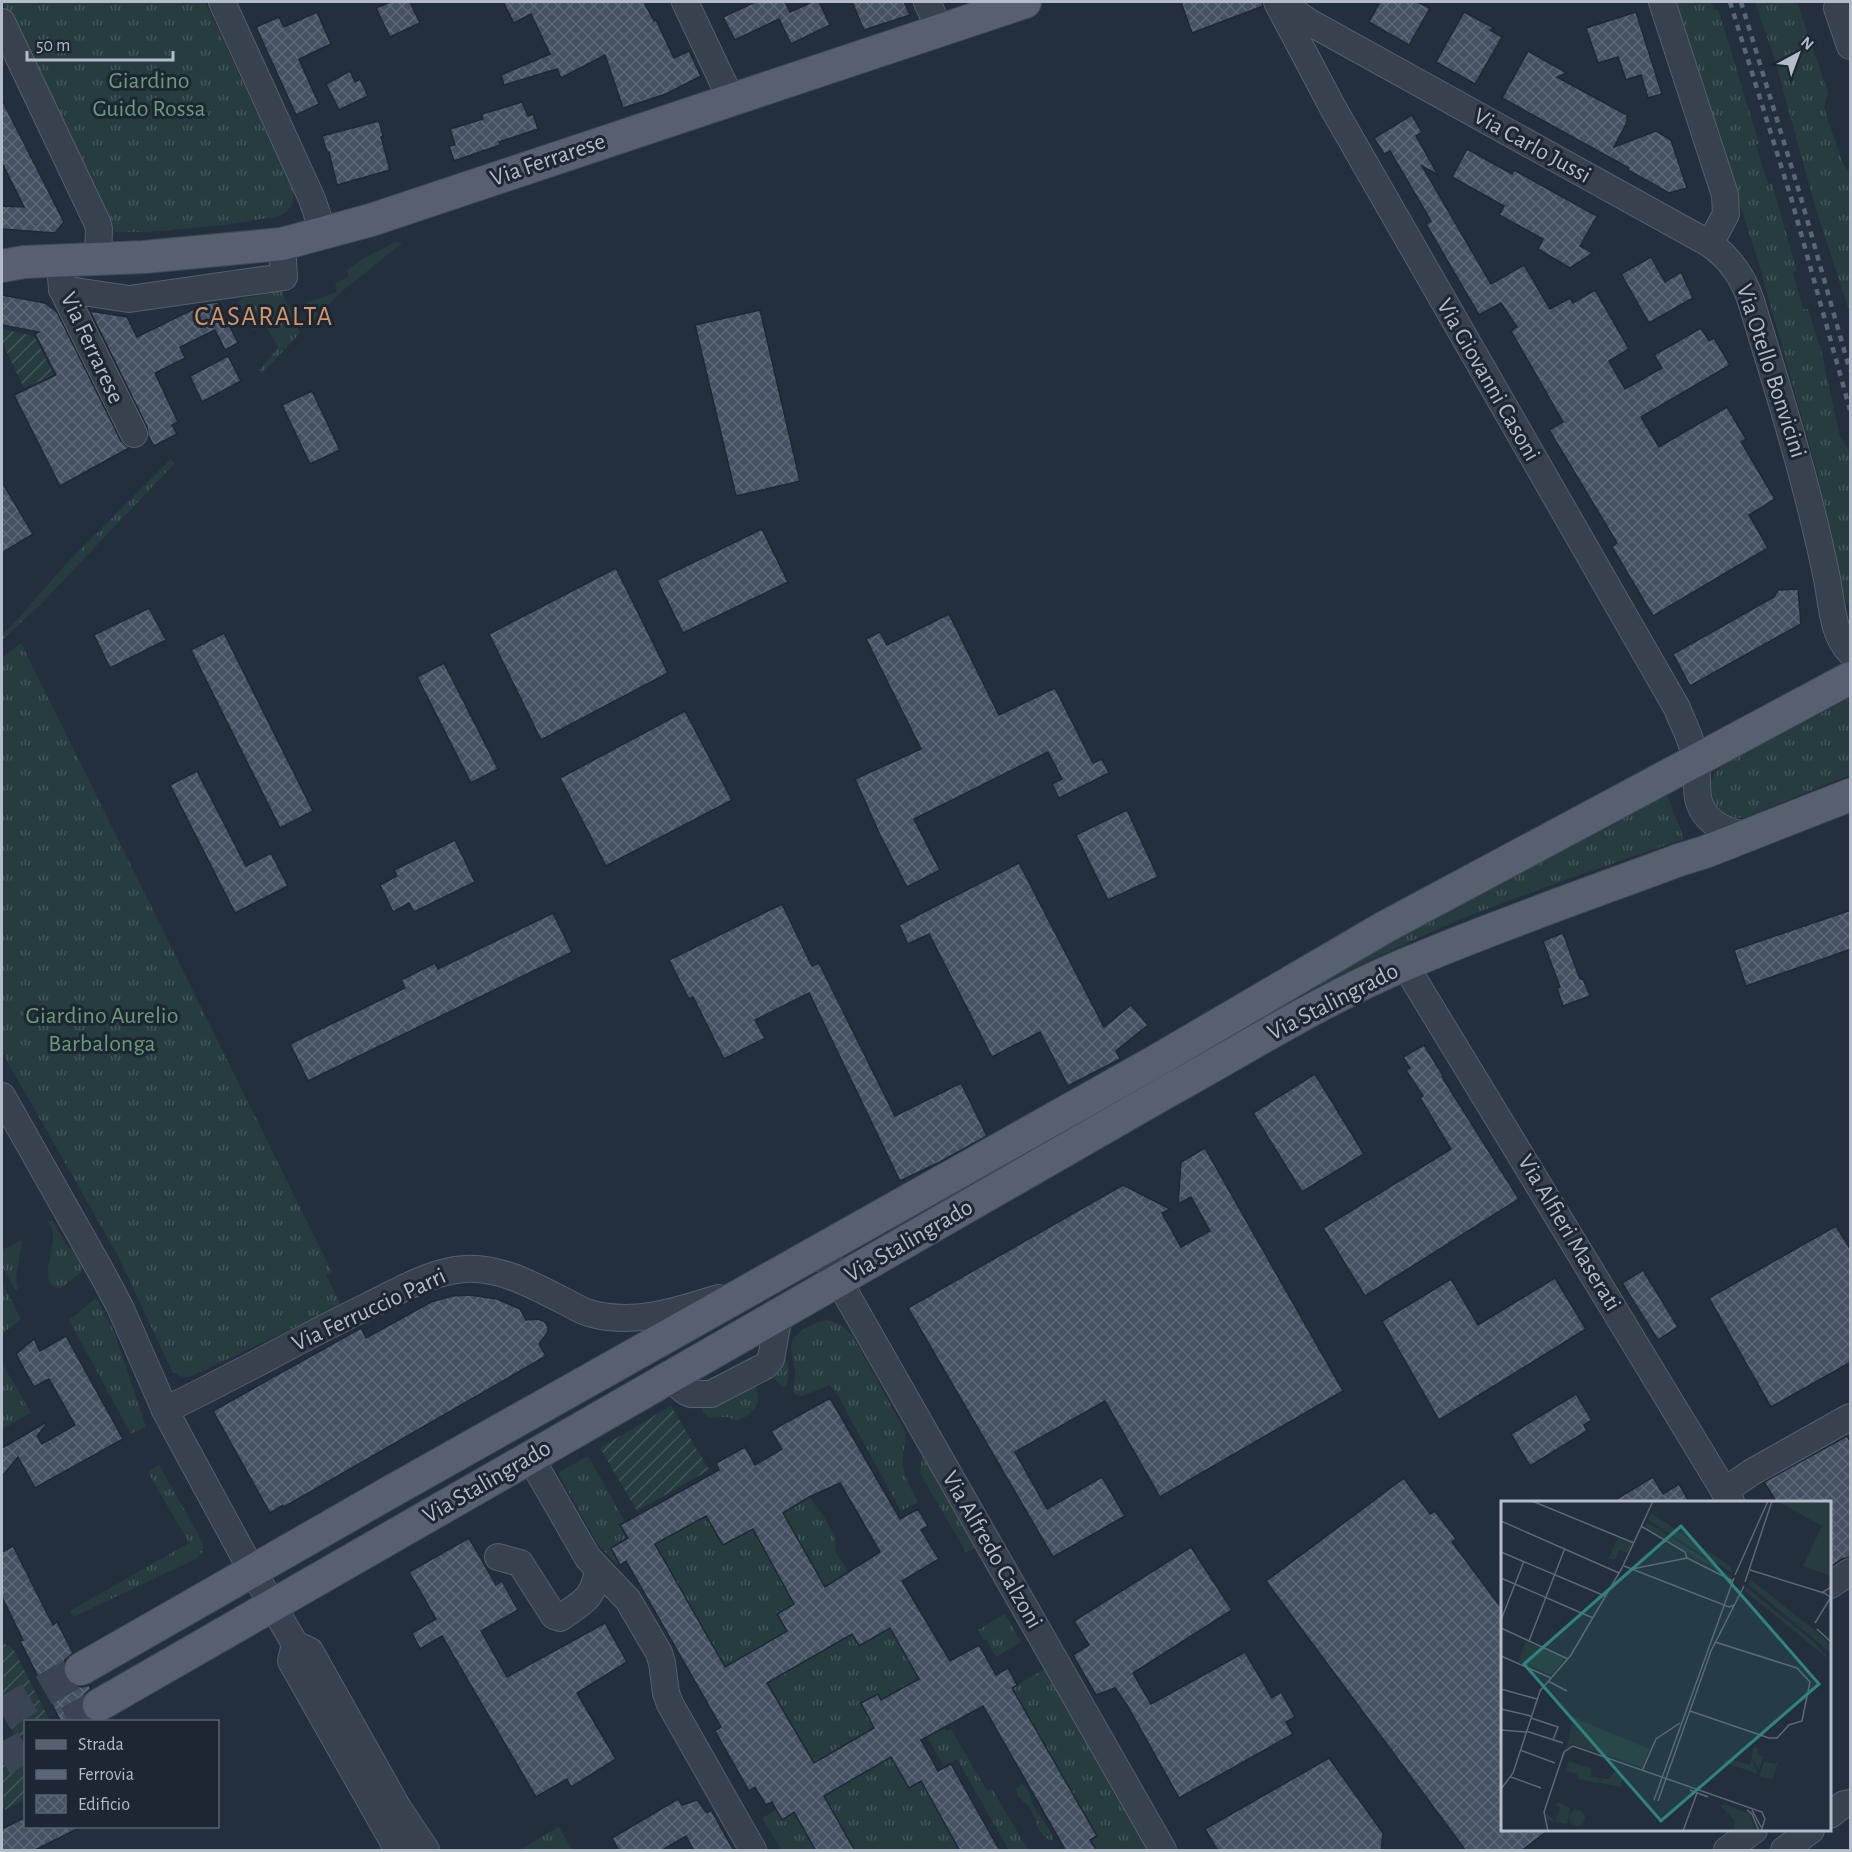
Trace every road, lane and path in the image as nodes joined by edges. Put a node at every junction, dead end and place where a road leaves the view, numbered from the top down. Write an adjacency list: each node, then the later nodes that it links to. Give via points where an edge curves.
1 (222, 2): 14 (street, via 312,199)
2 (685, 2): 13 (street)
3 (927, 2): 9 (street)
4 (1025, 2): 9 (main road, Via Ferrarese)
5 (1278, 2): 11 (street, Via Carlo Jussi); 12 (street, Via Giovanni Casoni)
6 (1662, 2): 16 (street, via 1725,195 1726,214)
7 (1837, 8): 10 (street)
8 (2, 22): 17 (street, via 97,222)
9 (940, 30): 13 (main road, Via Ferrarese)
10 (1851, 46)
11 (1353, 47): 12 (street, via 1339,45 1325,52 1317,67); 16 (street, Via Carlo Jussi)
12 (1319, 84): 23 (street, Via Giovanni Casoni, via 1677,708)
13 (731, 99): 14 (main road, Via Ferrarese)
14 (324, 234): 15 (main road, Via Ferrarese)
15 (282, 244): 17 (main road, Via Ferrarese); 19 (street, via 284,277 129,299)
16 (1710, 244): 21 (street, Via Otello Bonvicini, via 1732,263 1749,294 1802,468 1837,630)
17 (98, 258): 19 (main road, Via Ferrarese)
18 (2, 266): 19 (main road, Via Ferrarese, via 24,262)
19 (61, 274): 20 (street, Via Ferrarese)
20 (134, 434)
21 (1851, 652)
22 (1851, 678): 23 (main road, Via Stalingrado)
23 (1696, 760): 25 (street, via 1698,797 1704,813 1725,830); 28 (main road, Via Stalingrado, via 1385,927)
24 (1851, 795): 25 (main road, Via Stalingrado)
25 (1747, 835): 26 (main road, Via Stalingrado)
26 (1405, 965): 29 (main road, Via Stalingrado, via 1284,1026); 34 (street, Via Alfieri Maserati)
27 (2, 1096): 31 (street, via 120,1307)
28 (821, 1250): 29 (street, Via Alfredo Calzoni); 30 (main road, Via Stalingrado)
29 (838, 1282): 33 (main road, Via Stalingrado); 51 (street, Via Alfredo Calzoni)
30 (753, 1288): 31 (street, Via Ferruccio Parri, via 682,1309 617,1317 588,1313 525,1281 497,1273 449,1270 357,1312); 37 (main road, Via Stalingrado)
31 (165, 1410): 37 (street)
32 (1851, 1417): 34 (street, via 1752,1472)
33 (530, 1457): 36 (street); 40 (main road, Via Stalingrado)
34 (1728, 1497)
35 (498, 1557): 36 (street, via 520,1563 554,1616 560,1618 587,1599 595,1587)
36 (598, 1569): 50 (street, via 621,1590 658,1653 670,1704)
37 (253, 1571): 40 (street); 42 (main road, Via Stalingrado)
38 (1851, 1572): 39 (street)
39 (1831, 1584)
40 (272, 1605): 41 (street); 43 (main road, Via Stalingrado)
41 (295, 1644): 48 (street, via 291,1661); 49 (street, via 310,1651)
42 (81, 1669)
43 (99, 1705)
44 (1851, 1803): 45 (street)
45 (1831, 1814)
46 (1753, 1831): 52 (street)
47 (1810, 1831): 53 (street)
48 (398, 1851)
49 (426, 1851)
50 (753, 1851)
51 (1163, 1851)
52 (1727, 1851)
53 (1784, 1851)

